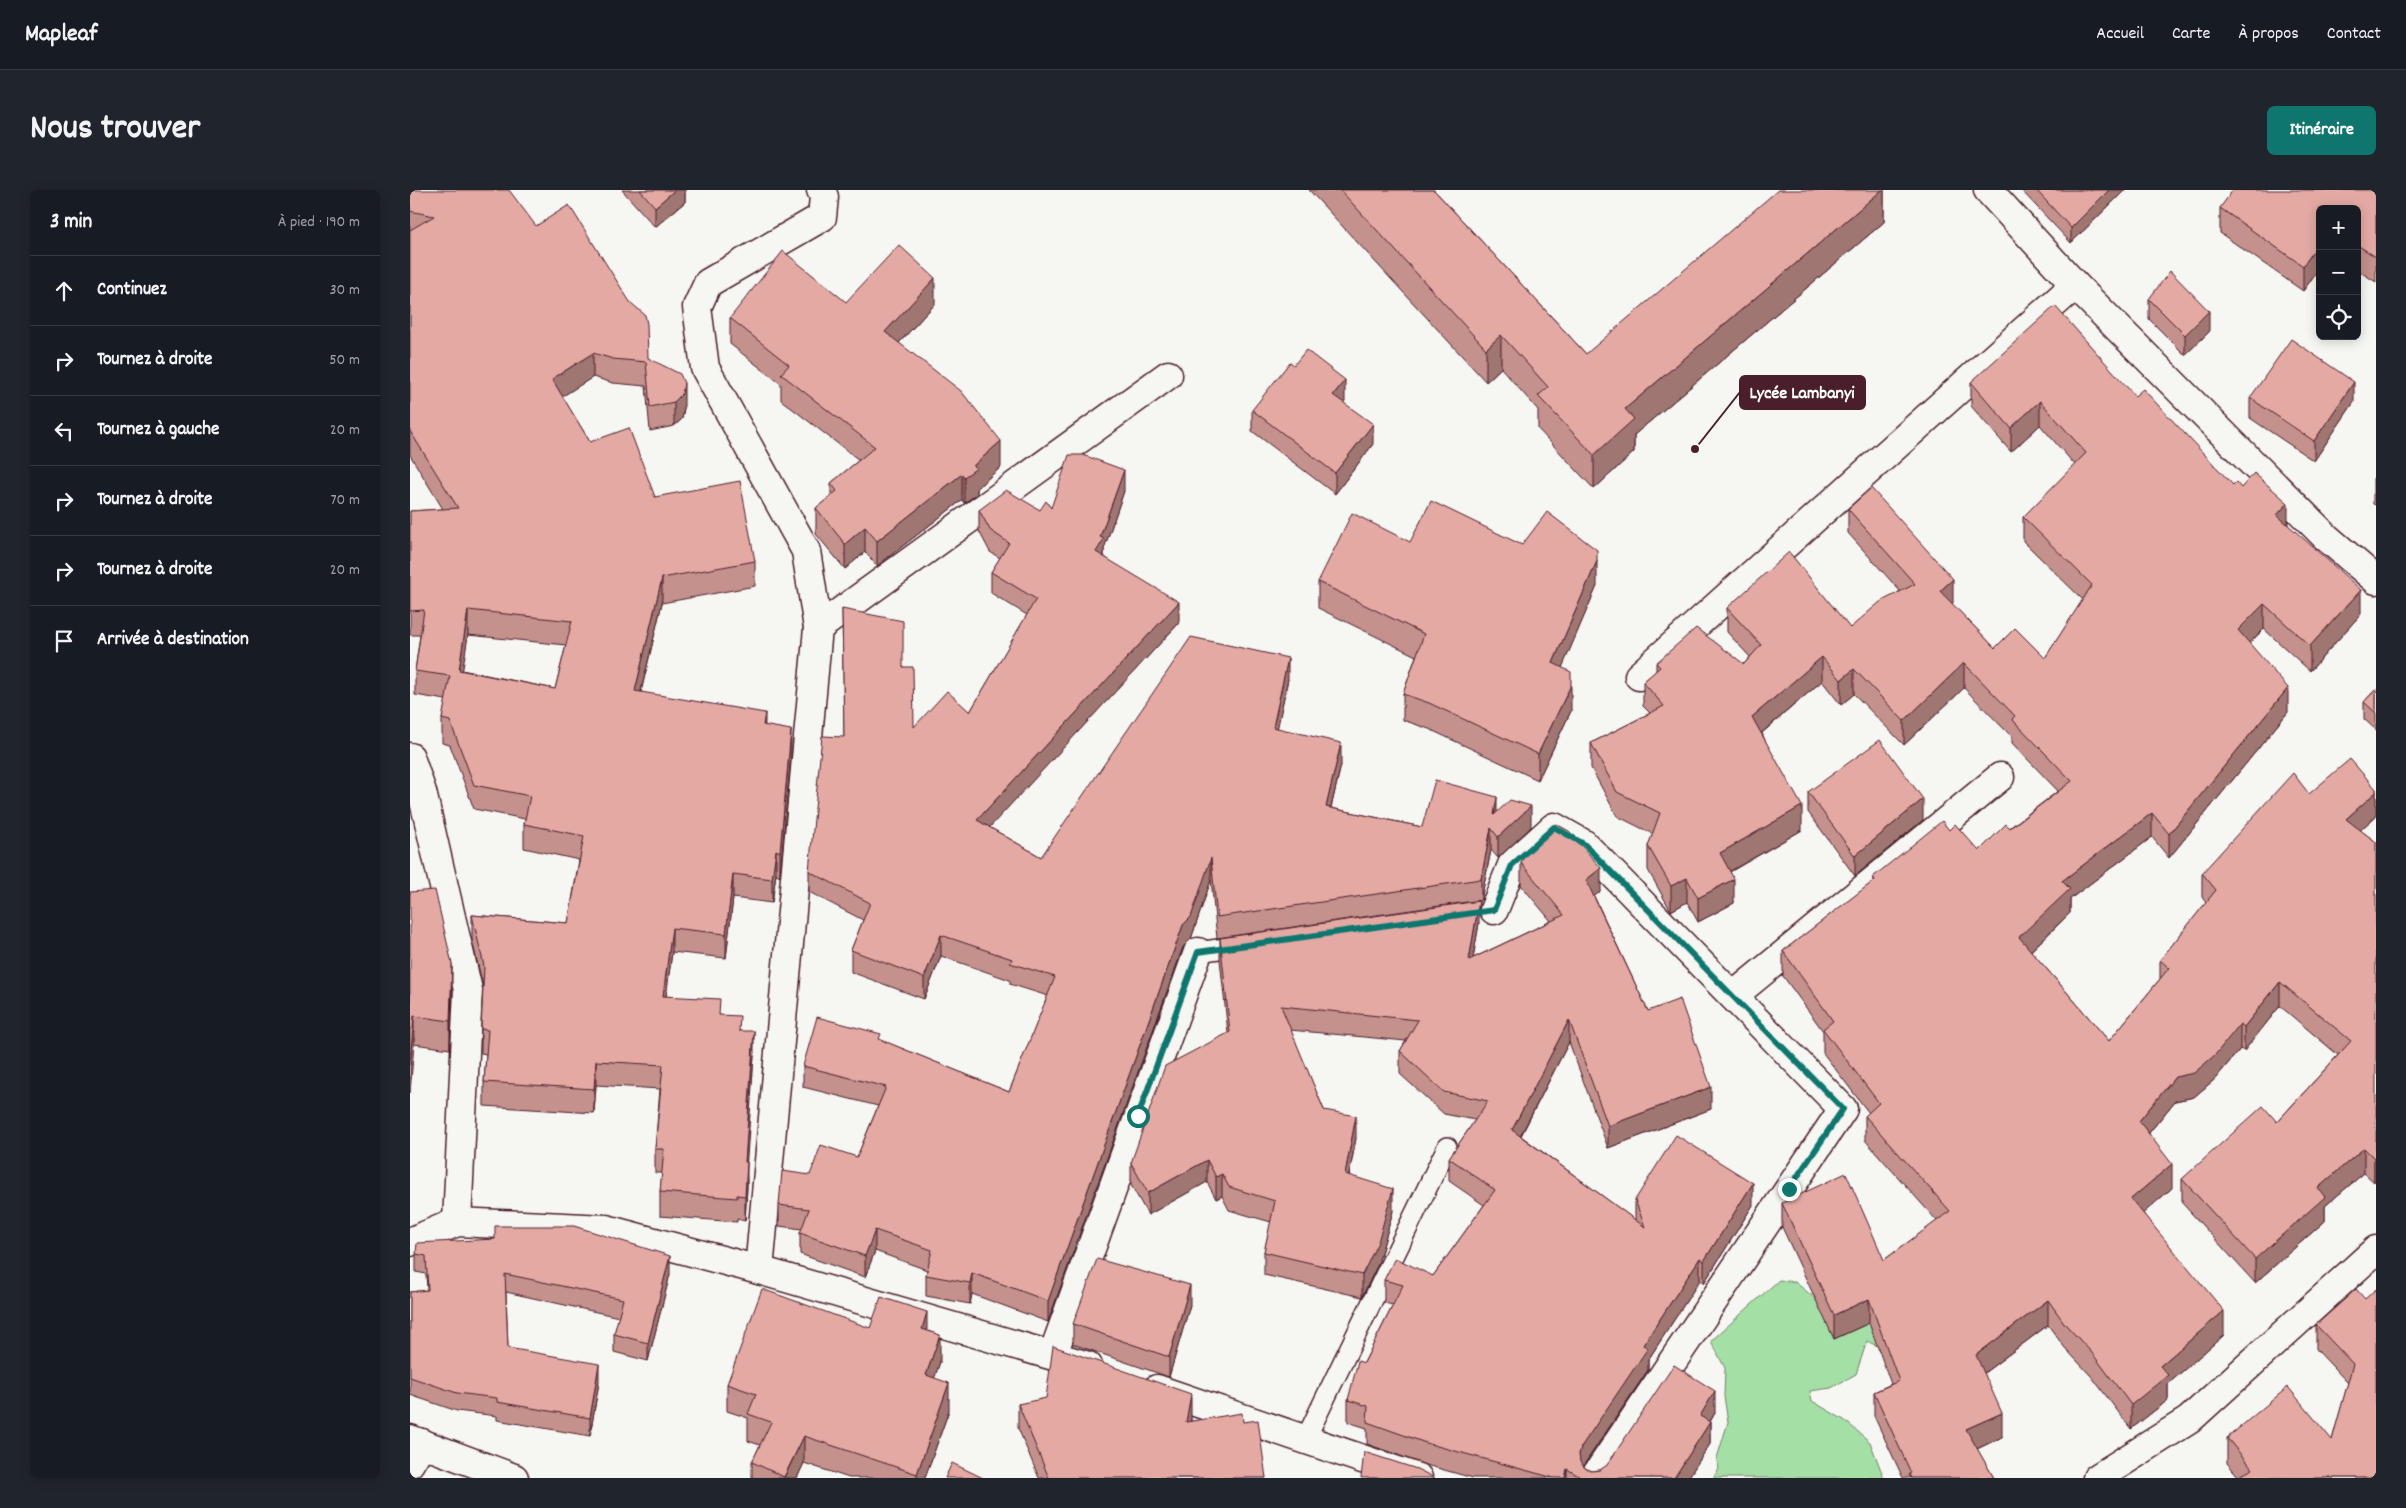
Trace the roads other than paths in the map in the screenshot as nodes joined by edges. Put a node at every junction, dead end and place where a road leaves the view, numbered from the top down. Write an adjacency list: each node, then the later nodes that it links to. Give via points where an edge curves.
1 (821, 190): 6 (street, via 824,197 822,217 708,283 697,307 705,368 806,551)
2 (1988, 190): 3 (street)
3 (2075, 285): 5 (street, via 2326,537); 7 (street)
4 (1168, 374): 6 (street)
5 (2376, 580)
6 (818, 628): 18 (street)
7 (1639, 676)
8 (410, 756): 15 (street, via 422,792 468,990)
9 (2000, 777): 13 (street)
10 (1484, 912): 13 (street, via 1512,865 1554,827 1584,844)
11 (1267, 942): 12 (lane)
12 (1198, 952): 19 (street)
13 (1733, 996): 26 (street, via 1843,1109)
14 (1447, 1148): 22 (lane)
15 (457, 1222): 16 (street); 18 (street, via 606,1230)
16 (410, 1242)
17 (2376, 1250): 27 (street, via 2189,1420)
18 (759, 1270): 19 (street)
19 (1053, 1354): 20 (street)
20 (1109, 1373)
21 (1137, 1383): 22 (street)
22 (1305, 1440): 25 (street)
23 (414, 1448): 24 (street)
24 (514, 1478)
25 (1418, 1478)
26 (1594, 1478)
27 (2097, 1478)

